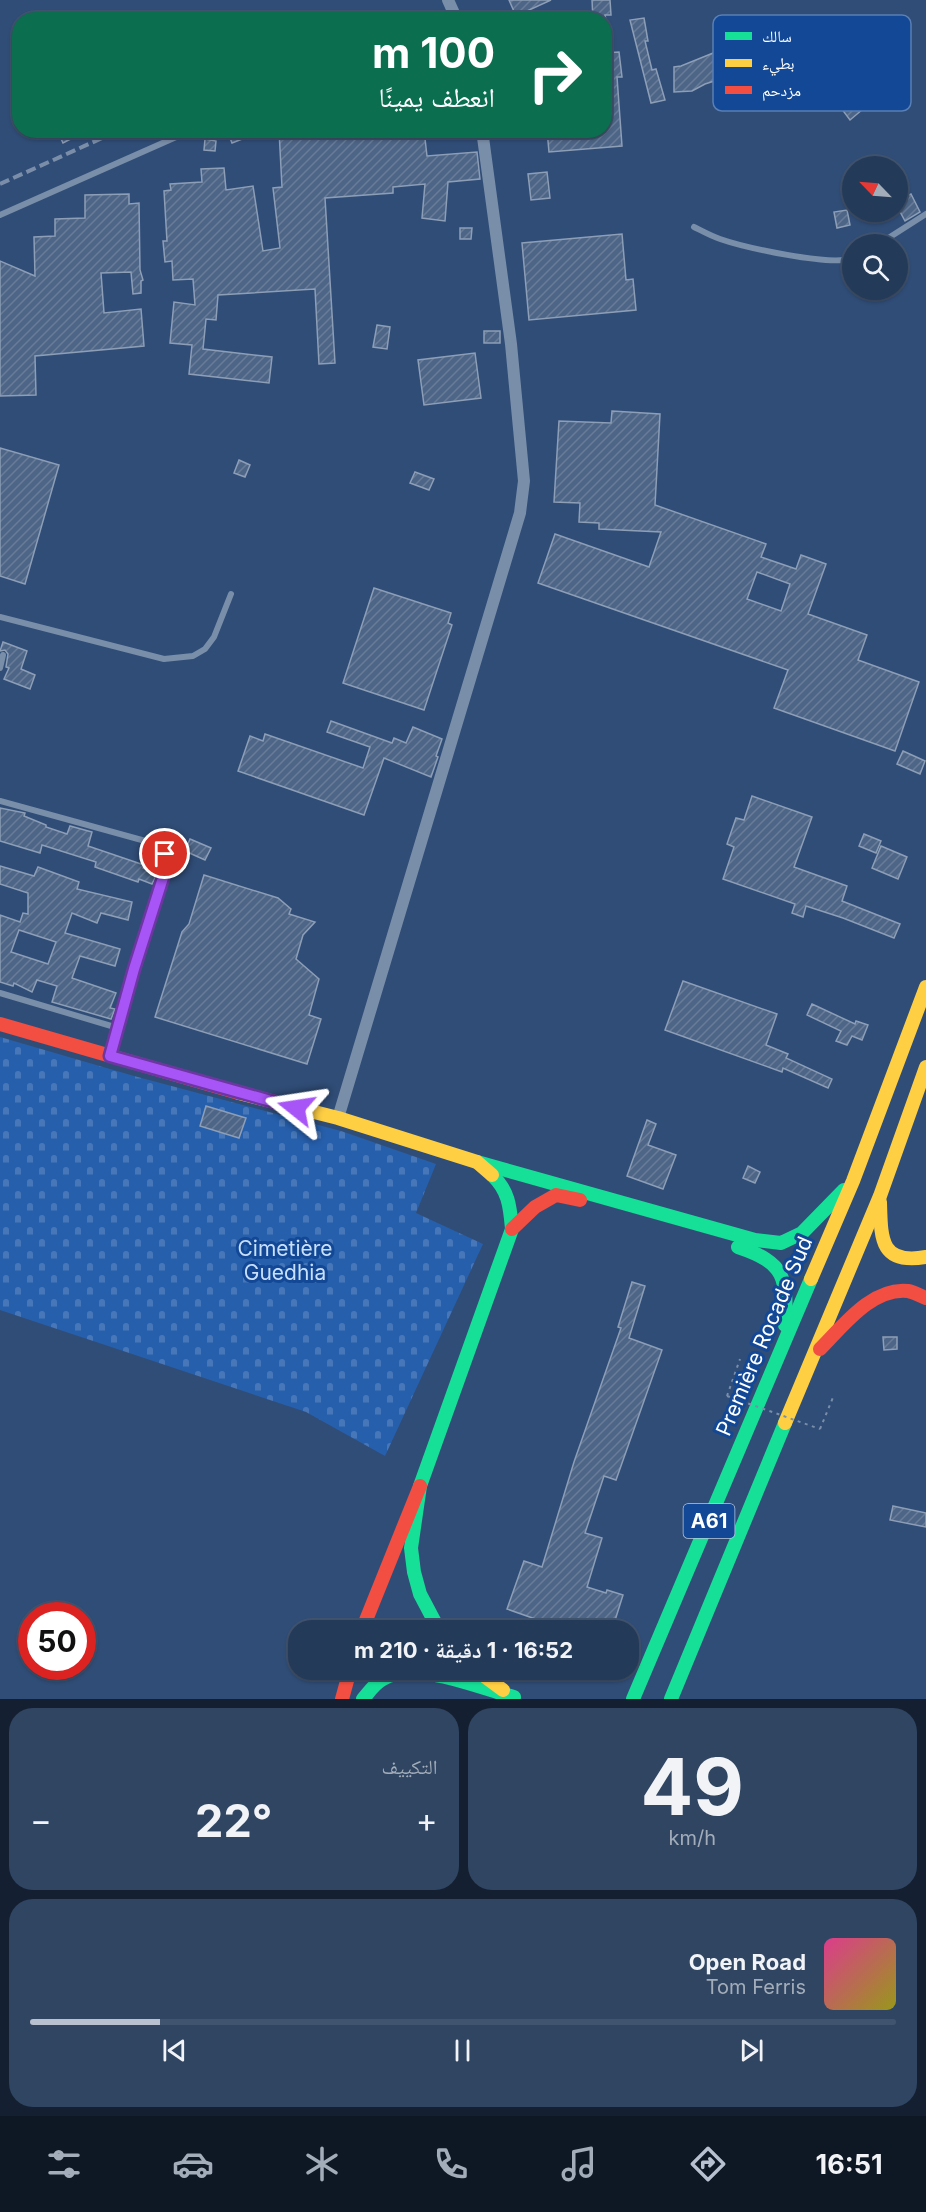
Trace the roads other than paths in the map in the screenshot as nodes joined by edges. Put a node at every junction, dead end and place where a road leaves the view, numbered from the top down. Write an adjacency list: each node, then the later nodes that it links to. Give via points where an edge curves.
1 (174, 138): 4 (lane)
2 (483, 138): 19 (street, via 511,344 524,494)
3 (926, 214): 6 (lane)
4 (0, 215)
5 (694, 227): 7 (lane, via 719,239 808,259)
6 (895, 234)
7 (842, 261)
8 (231, 594): 9 (lane, via 214,637 205,649 193,656 164,659)
9 (0, 617)
10 (3, 655): 11 (lane)
11 (0, 668)
12 (0, 801): 16 (lane, via 149,842 165,854 168,862)
13 (926, 987): 21 (main road, Première Rocade Sud / A61)
14 (0, 993): 16 (lane)
15 (0, 1024): 17 (main road)
16 (118, 1028): 17 (lane)
17 (110, 1056): 19 (main road)
18 (926, 1067): 22 (main road, A61)
19 (338, 1119): 20 (main road)
20 (477, 1162): 21 (main road, via 756,1240 781,1243 802,1233); 23 (main road, via 501,1184 509,1200)
21 (853, 1180): 26 (main road, Première Rocade Sud / A61)
22 (880, 1196): 24 (main road, via 881,1233 889,1252 909,1260); 27 (main road, A61)
23 (512, 1229): 26 (main road, via 535,1207 556,1195 759,1253 777,1266 787,1288); 28 (main road)
24 (926, 1257)
25 (926, 1298): 27 (main road, via 912,1290 898,1289 882,1295 862,1308)
26 (783, 1342): 36 (main road, Première Rocade Sud / A61)
27 (812, 1357): 37 (main road, A61)
28 (420, 1486): 29 (main road); 30 (main road, via 411,1548 420,1594)
29 (366, 1620)
30 (434, 1620)
31 (347, 1680): 34 (main road)
32 (488, 1680): 33 (main road)
33 (517, 1698): 35 (main road, via 411,1671 380,1681)
34 (342, 1699)
35 (363, 1699)
36 (633, 1699)
37 (670, 1699)

